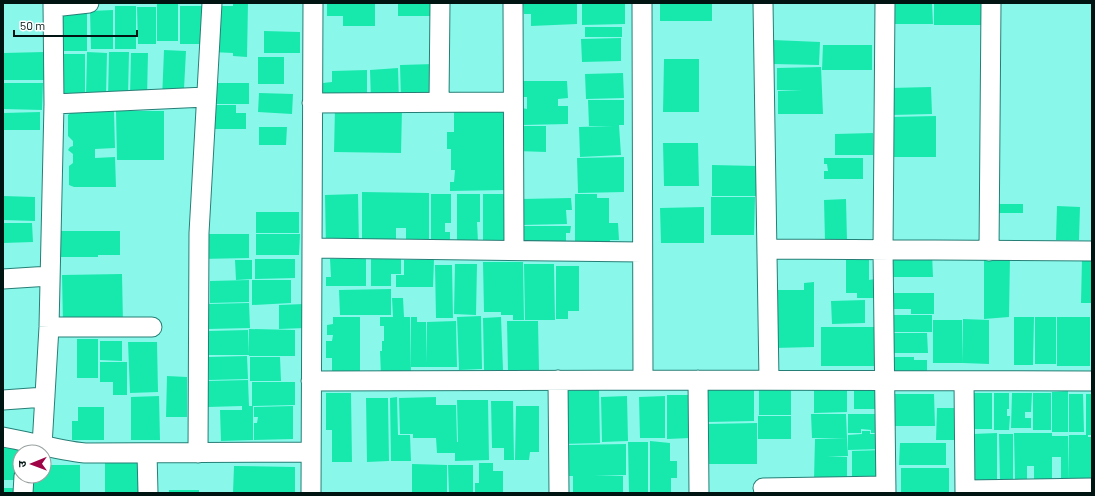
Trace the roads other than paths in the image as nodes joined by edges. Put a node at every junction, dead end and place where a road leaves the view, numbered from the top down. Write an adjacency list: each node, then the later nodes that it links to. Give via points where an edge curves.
1 (89, 3): 10 (street)
2 (212, 3): 11 (street)
3 (313, 3): 14 (street)
4 (440, 3): 12 (street)
5 (513, 3): 13 (street)
6 (642, 3): 22 (street)
7 (763, 3): 17 (street)
8 (884, 3): 19 (street)
9 (991, 3): 20 (street)
10 (53, 5): 15 (street)
11 (206, 97): 15 (street); 43 (street, via 199,233)
12 (439, 102): 13 (street); 14 (street)
13 (513, 102): 18 (street)
14 (312, 103): 16 (street)
15 (54, 104): 23 (street)
16 (312, 248): 18 (street); 32 (street)
17 (767, 249): 19 (street); 30 (street)
18 (514, 250): 22 (street)
19 (883, 250): 20 (street); 31 (street)
20 (988, 250): 21 (street)
21 (1092, 251)
22 (642, 252): 28 (street)
23 (50, 276): 24 (street); 25 (street)
24 (3, 279)
25 (49, 327): 26 (street); 35 (street)
26 (152, 327)
27 (558, 380): 28 (street); 32 (street); 50 (street)
28 (643, 380): 29 (street)
29 (698, 380): 30 (street); 51 (street)
30 (769, 380): 31 (street)
31 (885, 380): 33 (street); 46 (street)
32 (312, 381): 41 (street)
33 (964, 381): 34 (street); 47 (street)
34 (1092, 381)
35 (44, 397): 36 (street); 39 (street)
36 (3, 400)
37 (3, 437): 38 (street)
38 (19, 444)
39 (42, 444)
40 (52, 448): 42 (street, via 85,453)
41 (311, 452): 43 (street); 49 (street)
42 (146, 453): 43 (street); 48 (street)
43 (198, 453)
44 (764, 488): 46 (street)
45 (1092, 488): 47 (street)
46 (886, 489)
47 (965, 491)
48 (148, 493)
49 (311, 493)
50 (559, 493)
51 (699, 493)

